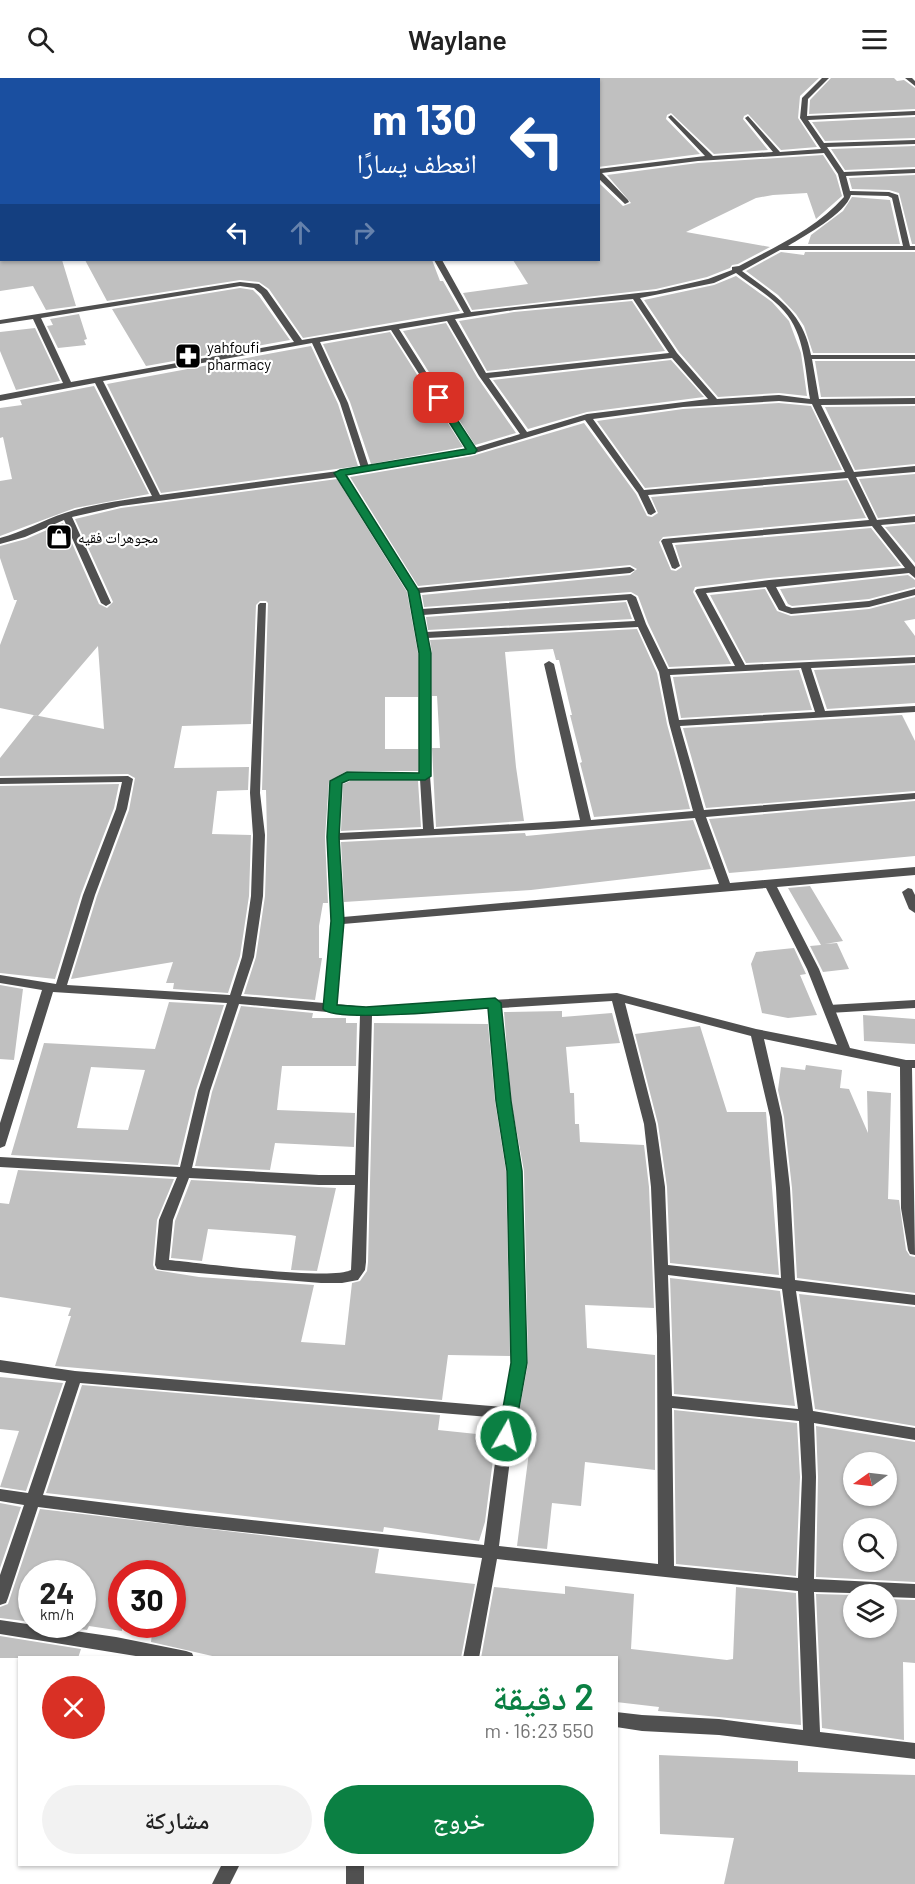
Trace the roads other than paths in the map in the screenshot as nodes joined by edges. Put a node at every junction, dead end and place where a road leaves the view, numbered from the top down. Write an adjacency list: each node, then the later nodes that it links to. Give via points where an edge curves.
1 (826, 78): 7 (street, via 805,99)
2 (908, 78): 3 (street)
3 (915, 84)
4 (915, 113): 7 (street)
5 (671, 117): 11 (street)
6 (748, 118): 10 (street)
7 (803, 118): 9 (street)
8 (915, 142): 9 (street)
9 (823, 148): 10 (street); 14 (street)
10 (778, 154): 11 (street)
11 (711, 158): 13 (street)
12 (915, 171): 14 (street)
13 (600, 172)
14 (842, 174): 16 (street)
15 (603, 183): 17 (street)
16 (849, 193): 18 (street, via 844,205); 19 (street, via 895,197)
17 (625, 202)
18 (777, 248): 19 (street); 21 (street)
19 (911, 248)
20 (439, 261): 23 (street)
21 (735, 270): 22 (street, via 714,280); 31 (street, via 786,308 804,338)
22 (635, 296): 23 (street); 30 (street)
23 (469, 315): 25 (street)
24 (36, 317): 26 (street); 29 (street, via 240,284 256,286 264,292); 35 (street)
25 (450, 318): 27 (street); 33 (street)
26 (0, 322)
27 (394, 328): 28 (street); 42 (street)
28 (315, 341): 29 (street); 43 (street, via 344,403)
29 (300, 344): 34 (street)
30 (674, 355): 33 (street); 37 (street)
31 (807, 357): 32 (street); 39 (street)
32 (915, 357)
33 (483, 376): 41 (street)
34 (98, 380): 35 (street); 48 (street)
35 (68, 385): 36 (street)
36 (0, 398)
37 (714, 401): 39 (street, via 779,398); 40 (street)
38 (915, 401): 39 (street)
39 (815, 402): 46 (street)
40 (587, 417): 41 (street); 47 (street)
41 (525, 435): 42 (street)
42 (472, 450): 43 (street)
43 (366, 470): 45 (street)
44 (915, 470): 46 (street)
45 (340, 473): 48 (street); 58 (street)
46 (849, 475): 47 (street); 52 (street)
47 (642, 493): 49 (street)
48 (157, 498): 50 (street)
49 (651, 512)
50 (67, 515): 53 (street); 60 (street)
51 (915, 519): 52 (street)
52 (874, 522): 54 (street, via 666,541); 56 (street)
53 (0, 541)
54 (675, 566)
55 (630, 570): 58 (street)
56 (914, 572): 57 (street)
57 (769, 583): 59 (street, via 782,609 791,610 868,604); 68 (street, via 700,591)
58 (414, 591): 62 (street)
59 (915, 592)
60 (106, 603)
61 (263, 605): 89 (street, via 255,793 259,836 257,896 248,957)
62 (418, 612): 63 (street, via 631,597); 64 (street)
63 (641, 624): 64 (street); 69 (street)
64 (421, 635): 73 (street, via 425,653)
65 (915, 660): 67 (street)
66 (549, 664): 77 (street)
67 (805, 665): 68 (street); 71 (street)
68 (741, 668): 69 (street)
69 (664, 672): 72 (street)
70 (915, 710): 71 (street)
71 (821, 715): 72 (street)
72 (674, 723): 76 (street)
73 (425, 776): 78 (street); 79 (street, via 341,777 336,783)
74 (0, 782): 87 (street, via 128,779 70,962)
75 (915, 795): 76 (street)
76 (699, 813): 77 (street); 82 (street)
77 (586, 823): 78 (street)
78 (429, 833): 79 (street)
79 (333, 837): 85 (street)
80 (915, 872): 81 (street)
81 (770, 885): 82 (street); 93 (street)
82 (726, 888): 85 (street)
83 (908, 892): 84 (street)
84 (915, 909)
85 (337, 921): 92 (street)
86 (0, 979): 87 (street)
87 (54, 988): 89 (street); 98 (street)
88 (617, 997): 90 (street); 95 (street); 103 (street, via 650,1124 658,1187)
89 (234, 999): 92 (street); 100 (street, via 204,1091)
90 (495, 1003): 94 (street); 109 (street, via 503,1101 515,1171 519,1363)
91 (915, 1004): 93 (street)
92 (330, 1009): 94 (street)
93 (829, 1009): 96 (street)
94 (366, 1011): 101 (street)
95 (756, 1033): 96 (street); 104 (street, via 776,1117)
96 (845, 1051): 97 (street)
97 (910, 1064): 102 (street, via 908,1208)
98 (0, 1143)
99 (0, 1162): 100 (street)
100 (185, 1172): 101 (street); 101 (street, via 166,1220 162,1265 310,1277 346,1278 359,1269)
101 (361, 1180)
102 (915, 1250)
103 (661, 1269): 104 (street); 108 (street)
104 (788, 1284): 105 (street); 110 (street)
105 (915, 1300)
106 (0, 1366): 107 (street)
107 (75, 1377): 109 (street); 113 (street)
108 (664, 1401): 110 (street); 115 (street)
109 (509, 1413): 114 (street)
110 (806, 1416): 111 (street); 116 (street, via 810,1477)
111 (915, 1434)
112 (0, 1495): 113 (street)
113 (34, 1500): 114 (street); 118 (street)
114 (491, 1552): 115 (street); 121 (street)
115 (666, 1570): 116 (street)
116 (806, 1585): 117 (street); 123 (street)
117 (915, 1591)
118 (0, 1598)
119 (0, 1627): 120 (street)
120 (176, 1656)
121 (471, 1656)
122 (618, 1719): 123 (street, via 719,1726)
123 (812, 1738): 124 (street)
124 (915, 1751)
125 (231, 1866): 127 (street)
126 (355, 1866): 128 (street)
127 (221, 1884)
128 (355, 1884)

